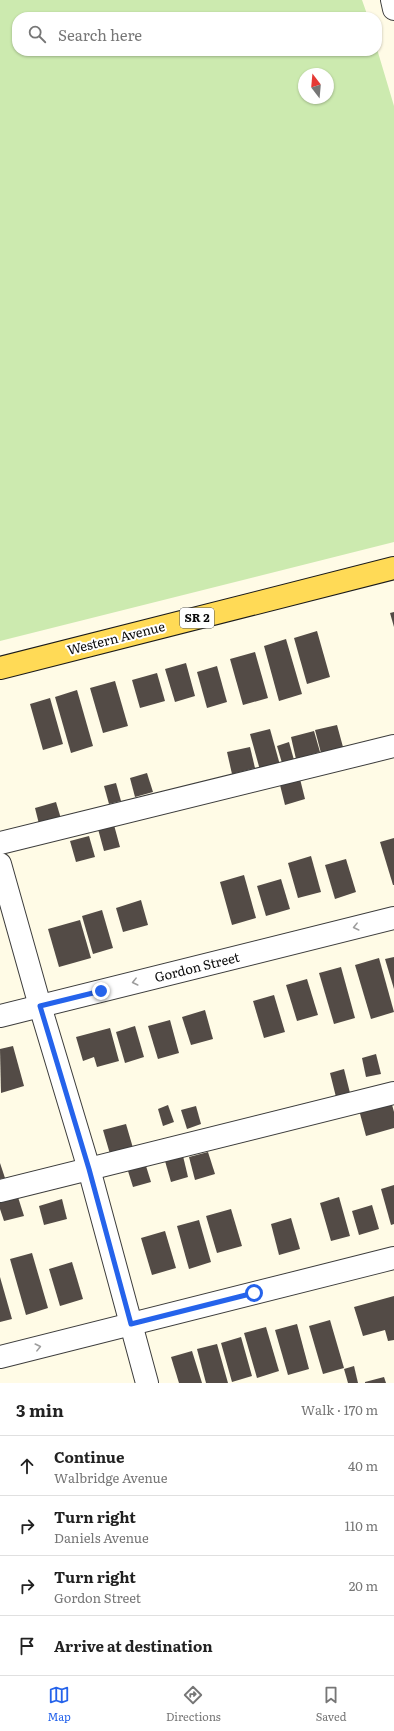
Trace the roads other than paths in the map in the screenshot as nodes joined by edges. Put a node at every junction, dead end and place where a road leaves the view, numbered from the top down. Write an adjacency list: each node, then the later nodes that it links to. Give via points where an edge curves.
1 (392, 0): 2 (street)
2 (394, 9)
3 (394, 568): 4 (main road, Western Avenue / SR 2)
4 (0, 668)
5 (394, 746): 6 (street)
6 (0, 843)
7 (0, 864): 9 (street)
8 (394, 918): 9 (street, Gordon Street, one-way to 9)
9 (40, 1006): 10 (street, Gordon Street); 12 (street)
10 (0, 1016)
11 (394, 1093): 12 (street)
12 (89, 1169): 13 (street); 15 (street)
13 (0, 1191)
14 (394, 1258): 15 (street)
15 (131, 1324): 16 (street, one-way to 15); 17 (street)
16 (0, 1357)
17 (147, 1383)

